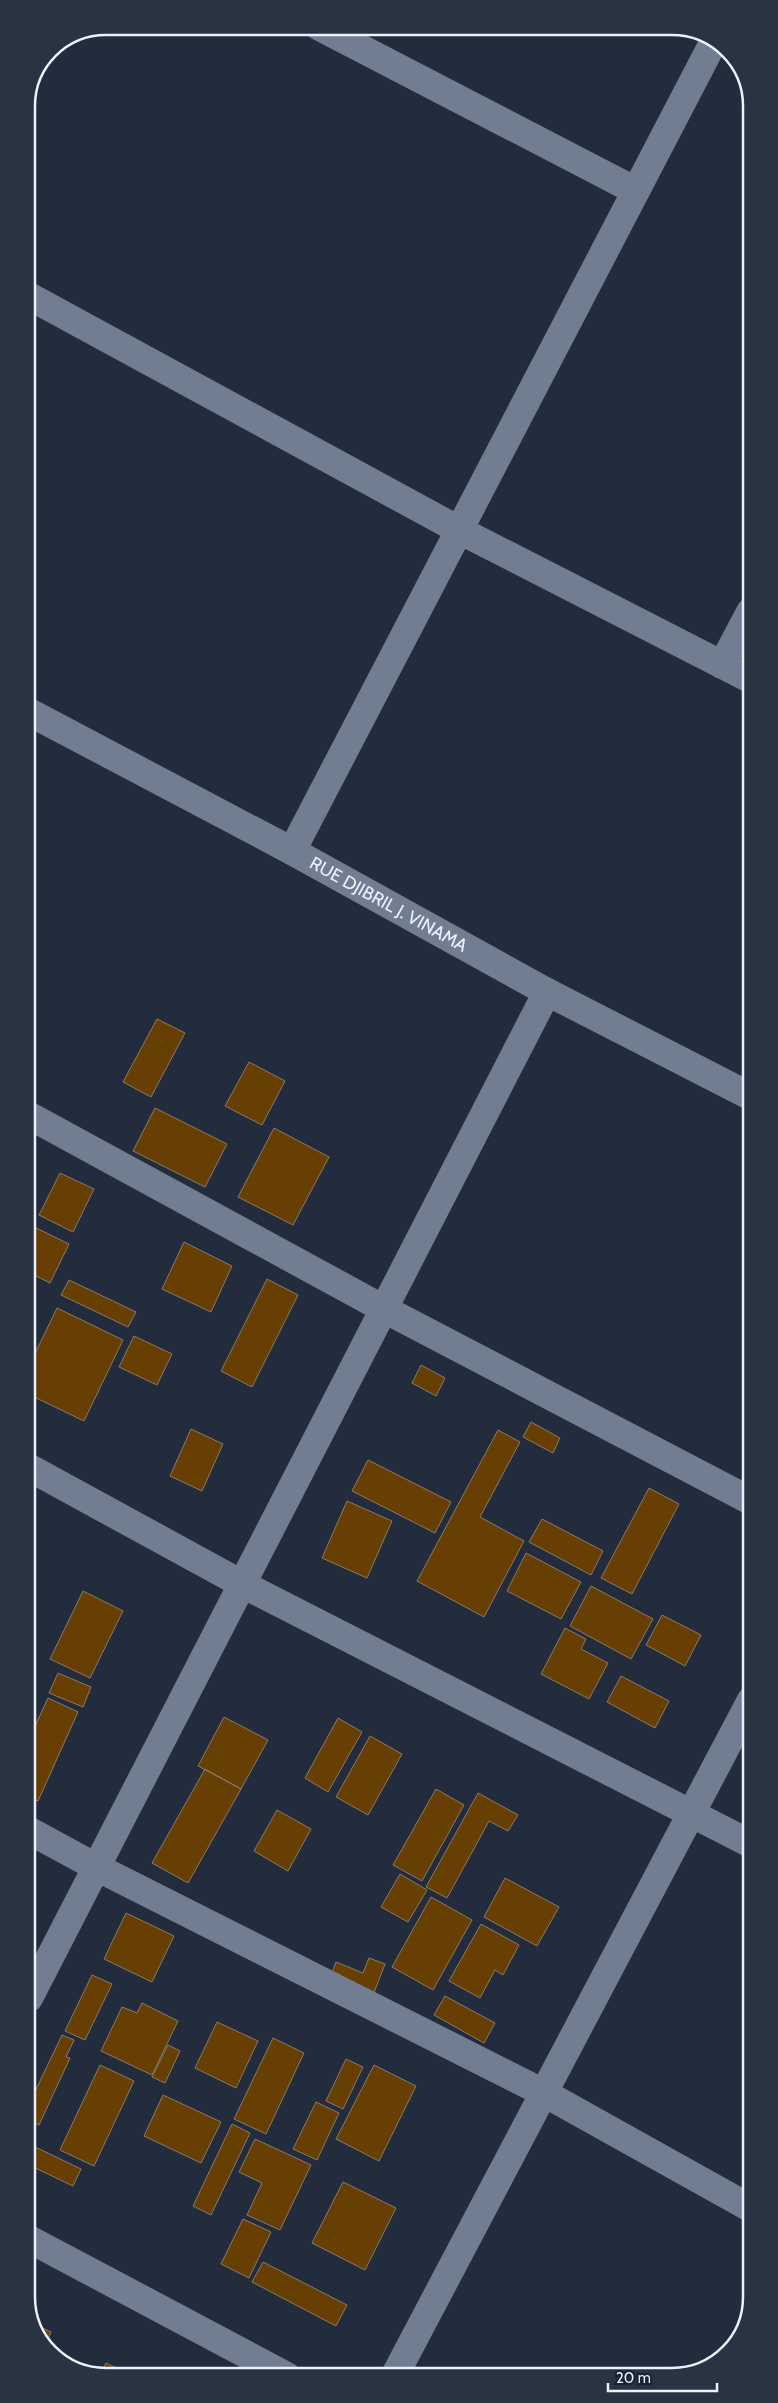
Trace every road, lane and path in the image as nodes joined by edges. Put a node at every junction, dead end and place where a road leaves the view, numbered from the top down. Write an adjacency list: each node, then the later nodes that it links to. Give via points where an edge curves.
1 (335, 35): 3 (street)
2 (711, 47): 3 (street)
3 (636, 191): 5 (street)
4 (35, 298): 5 (street)
5 (459, 530): 7 (street); 10 (street)
6 (743, 625): 7 (street)
7 (722, 665): 8 (street)
8 (743, 676)
9 (35, 715): 10 (street, RUE DJIBRIL J. VINAMA)
10 (292, 851): 11 (street, RUE DJIBRIL J. VINAMA)
11 (547, 992): 12 (street, RUE DJIBRIL J. VINAMA); 14 (street)
12 (743, 1092)
13 (35, 1119): 14 (street)
14 (384, 1309): 16 (street); 17 (street)
15 (35, 1471): 17 (street)
16 (743, 1497)
17 (242, 1584): 19 (street); 22 (street)
18 (743, 1715): 19 (street)
19 (692, 1812): 21 (street); 24 (street)
20 (35, 1834): 22 (street)
21 (743, 1840)
22 (96, 1867): 23 (street); 24 (street)
23 (35, 1985)
24 (544, 2093): 25 (street); 28 (street)
25 (743, 2204)
26 (35, 2242): 27 (street)
27 (272, 2368)
28 (399, 2368)

